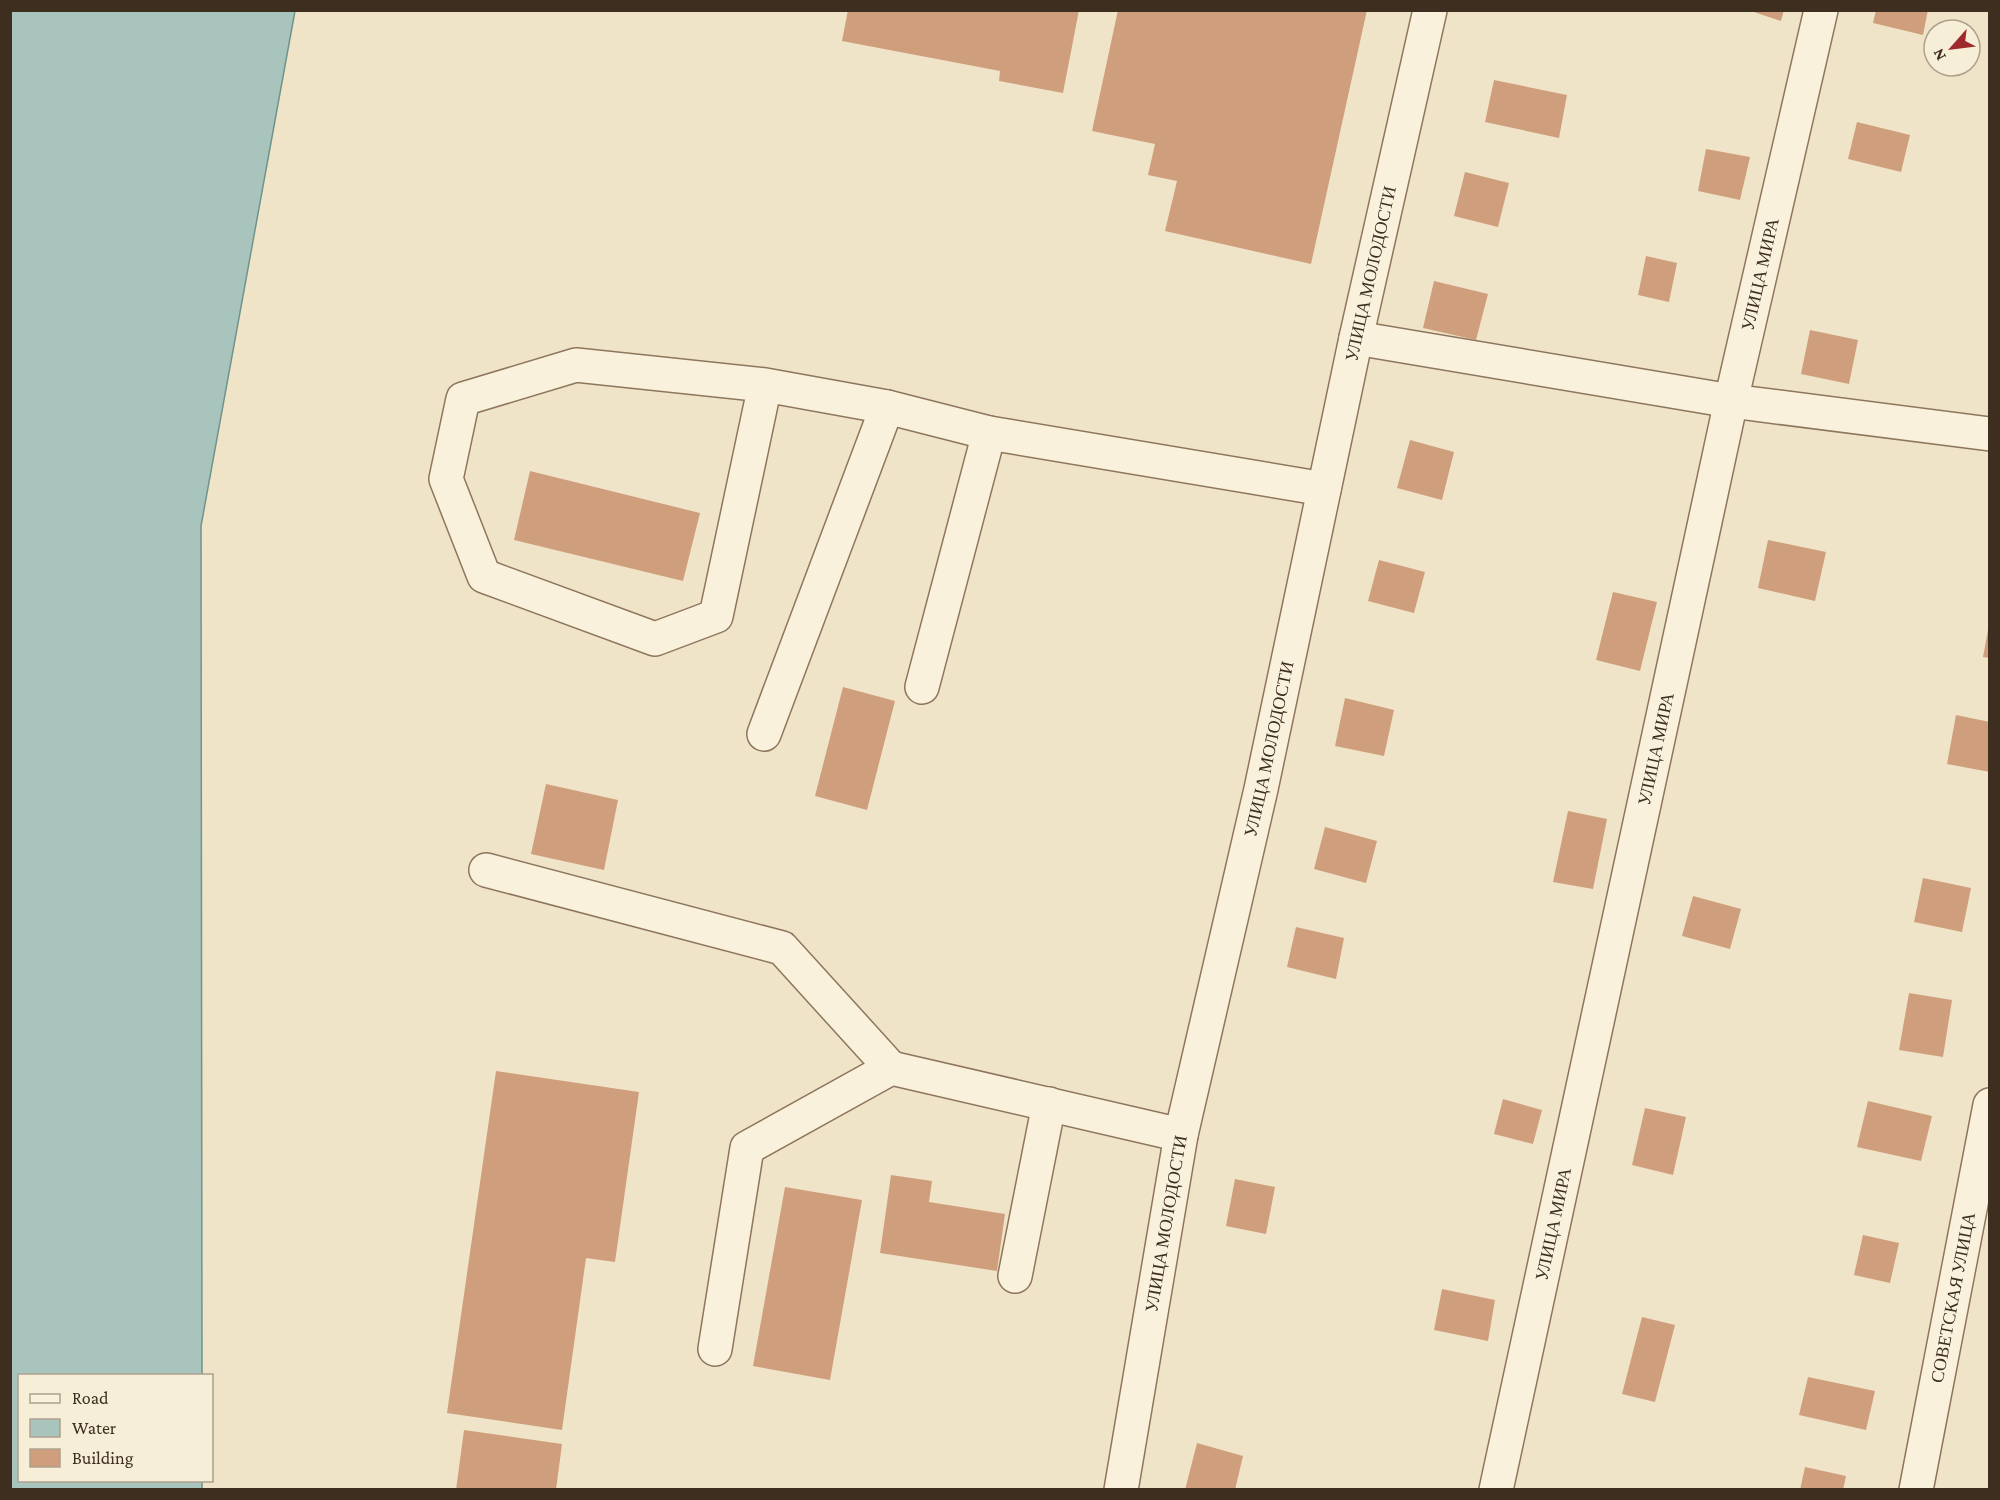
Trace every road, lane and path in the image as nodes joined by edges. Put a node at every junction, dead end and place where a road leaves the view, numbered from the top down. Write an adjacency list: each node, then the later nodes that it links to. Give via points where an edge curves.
1 (1430, 10): 3 (street, УЛИЦА МОЛОДОСТИ)
2 (1821, 10): 5 (street, УЛИЦА МИРА)
3 (1356, 338): 5 (street); 9 (street, УЛИЦА МОЛОДОСТИ)
4 (765, 385): 4 (street, via 716,616 655,639 484,576 446,479 463,399 576,365); 6 (street)
5 (1731, 401): 8 (street); 20 (street, УЛИЦА МИРА)
6 (887, 407): 7 (street); 11 (street)
7 (989, 433): 9 (street); 10 (street)
8 (1989, 434)
9 (1324, 489): 16 (street, УЛИЦА МОЛОДОСТИ)
10 (922, 687)
11 (764, 734)
12 (486, 870): 13 (street, via 782,948)
13 (891, 1068): 14 (street); 18 (street, via 747,1148)
14 (1049, 1104): 16 (street); 17 (street)
15 (1989, 1105): 21 (street, СОВЕТСКАЯ УЛИЦА)
16 (1181, 1135): 19 (street, УЛИЦА МОЛОДОСТИ)
17 (1015, 1276)
18 (715, 1349)
19 (1121, 1490)
20 (1496, 1490)
21 (1916, 1490)

